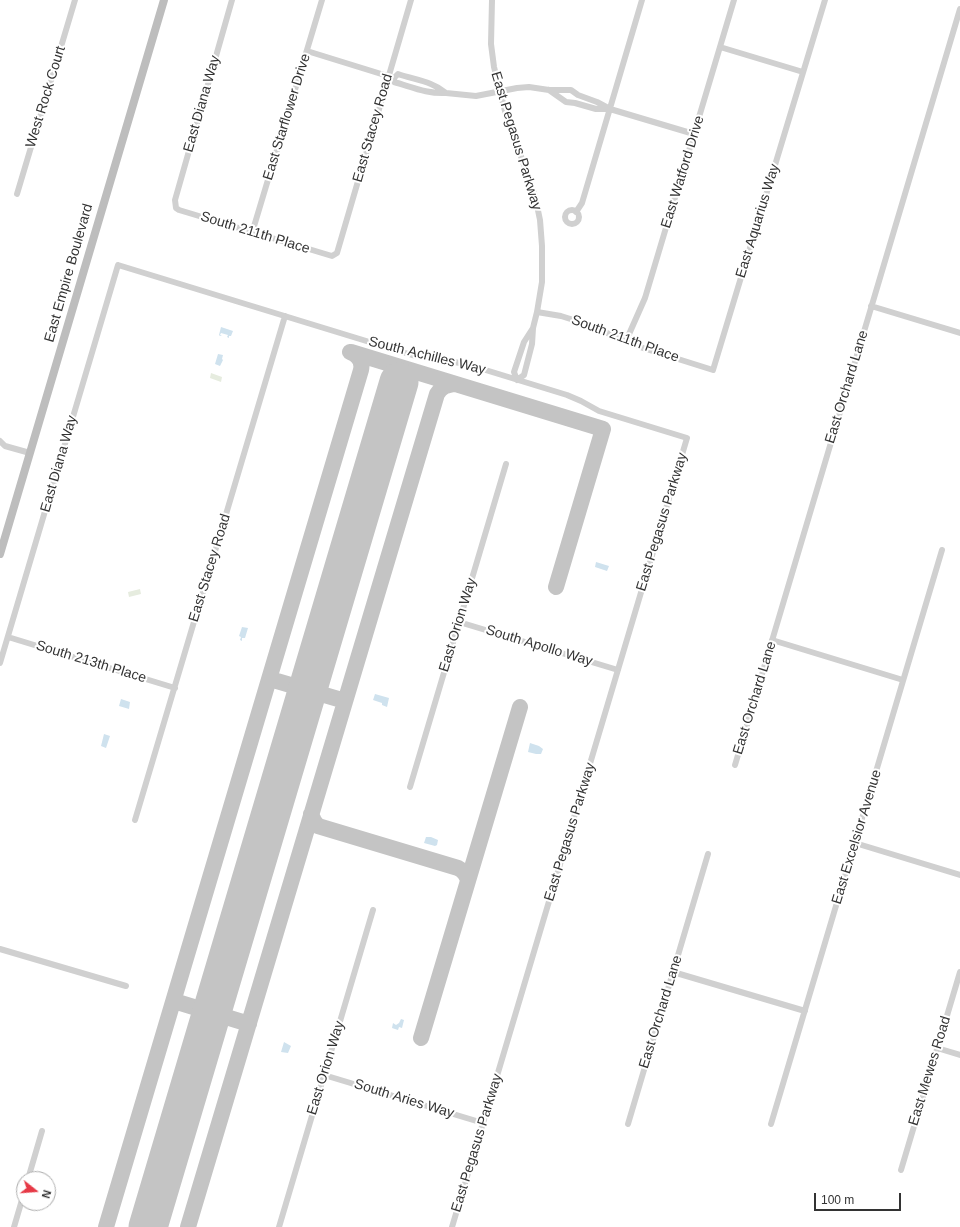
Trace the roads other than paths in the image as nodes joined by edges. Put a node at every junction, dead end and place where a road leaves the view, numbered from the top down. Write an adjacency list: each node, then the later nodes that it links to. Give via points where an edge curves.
1 (75, 0): 24 (street, West Rock Court)
2 (164, 0): 40 (street, East Empire Boulevard)
3 (232, 0): 25 (street, East Diana Way, via 175,200)
4 (322, 0): 12 (street, East Starflower Drive)
5 (411, 0): 14 (street, East Stacey Road)
6 (492, 0): 18 (street, East Pegasus Parkway, via 491,44)
7 (642, 0): 22 (street)
8 (734, 0): 11 (street, East Watford Drive)
9 (825, 0): 13 (street, East Aquarius Way)
10 (960, 9): 30 (street, East Orchard Lane)
11 (720, 47): 13 (street); 23 (street, East Watford Drive)
12 (307, 51): 14 (street); 27 (street, East Starflower Drive)
13 (803, 72): 36 (street, East Aquarius Way)
14 (391, 77): 15 (street, via 398,74); 16 (street, via 394,82); 28 (street, East Stacey Road)
15 (418, 81): 16 (street); 19 (street, via 424,80 438,86)
16 (416, 88): 19 (street, via 436,94)
17 (549, 90): 18 (street, via 529,87); 20 (street, via 571,90); 21 (street, via 566,102)
18 (500, 92): 19 (street, via 476,96); 31 (street, East Pegasus Parkway, via 535,196 540,220 543,276)
19 (446, 93)
20 (575, 93): 21 (street); 22 (street)
21 (572, 102): 22 (street, via 596,109)
22 (610, 109): 23 (street); 26 (street, via 582,204)
23 (694, 134): 35 (street, East Watford Drive, via 645,298)
24 (17, 194)
25 (176, 208): 27 (street, South 211th Place)
26 (576, 212)
27 (252, 233): 28 (street, South 211th Place)
28 (335, 255)
29 (118, 265): 32 (street, South Achilles Way); 45 (street, East Diana Way)
30 (871, 306): 34 (street); 46 (street, East Orchard Lane)
31 (537, 312): 33 (street, East Pegasus Parkway); 35 (street, South 211th Place, via 583,323)
32 (286, 316): 37 (street, South Achilles Way, via 412,355 456,362); 50 (street, East Stacey Road)
33 (533, 328): 37 (street, East Pegasus Parkway, via 532,344 524,375); 37 (street, East Pegasus Parkway, via 524,342 514,372)
34 (960, 333)
35 (626, 341): 36 (street, South 211th Place)
36 (713, 370)
37 (517, 380): 38 (street, South Achilles Way, via 581,400 613,415)
38 (687, 438): 48 (street, East Pegasus Parkway)
39 (2, 445): 40 (street)
40 (30, 453): 43 (street, East Empire Boulevard)
41 (506, 464): 44 (street, East Orion Way)
42 (942, 550): 49 (street, East Excelsior Avenue)
43 (0, 554)
44 (459, 622): 48 (street, South Apollo Way); 52 (street, East Orion Way)
45 (8, 637): 47 (street, East Diana Way); 50 (street, South 213th Place)
46 (772, 640): 49 (street); 51 (street, East Orchard Lane)
47 (0, 662)
48 (618, 670): 66 (street, East Pegasus Parkway)
49 (904, 680): 54 (street, East Excelsior Avenue)
50 (175, 688): 53 (street, East Stacey Road)
51 (735, 765)
52 (410, 787)
53 (135, 820)
54 (855, 844): 56 (street); 62 (street, East Excelsior Avenue)
55 (708, 854): 59 (street, East Orchard Lane)
56 (960, 875)
57 (373, 910): 65 (street, East Orion Way)
58 (0, 949): 61 (street)
59 (673, 972): 62 (street); 67 (street, East Orchard Lane)
60 (960, 972): 63 (street, East Mewes Road)
61 (126, 986)
62 (805, 1012): 68 (street, East Excelsior Avenue)
63 (937, 1048): 64 (street); 70 (street, East Mewes Road)
64 (960, 1055)
65 (324, 1075): 66 (street, South Aries Way); 74 (street, East Orion Way)
66 (483, 1123): 75 (street, East Pegasus Parkway)
67 (628, 1124)
68 (771, 1124)
69 (42, 1132): 71 (street)
70 (901, 1170)
71 (30, 1171)
72 (19, 1211): 73 (street)
73 (14, 1227)
74 (279, 1227)
75 (452, 1227)

